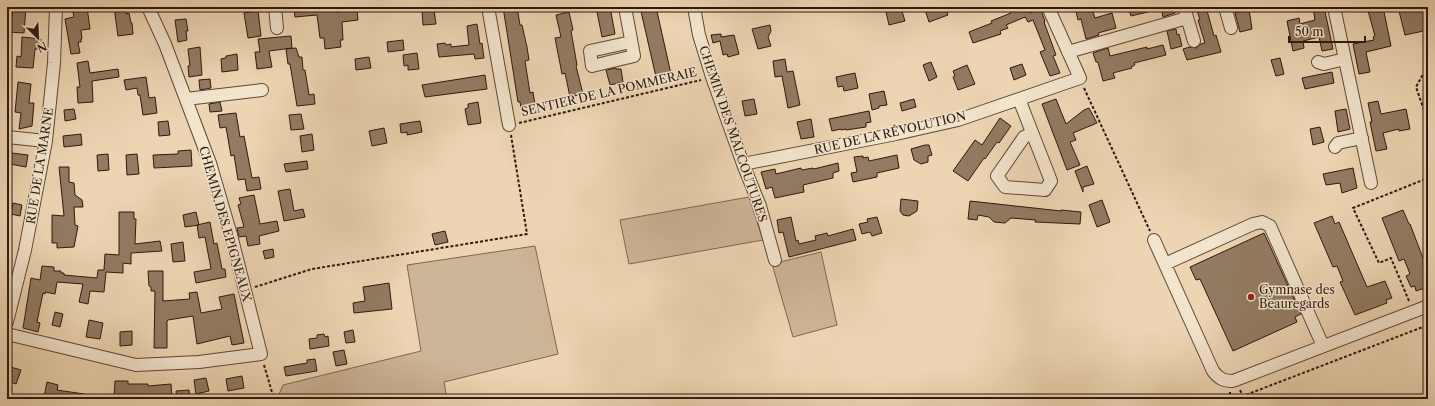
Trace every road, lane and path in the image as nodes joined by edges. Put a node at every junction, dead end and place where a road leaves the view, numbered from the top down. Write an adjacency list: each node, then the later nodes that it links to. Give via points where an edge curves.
1 (56, 7): 28 (street, RUE DE LA MARNE, via 54,63)
2 (148, 7): 22 (street, CHEMIN DES EPIGNEAUX)
3 (275, 7): 11 (street)
4 (488, 7): 24 (street)
5 (625, 7): 14 (street)
6 (694, 7): 19 (street, CHEMIN DES MALCOUTURES, via 699,35)
7 (1048, 7): 15 (street)
8 (1225, 7): 12 (street)
9 (1334, 7): 16 (street)
10 (1186, 12): 13 (street); 15 (street)
11 (276, 28)
12 (1231, 28)
13 (1194, 41)
14 (631, 42)
15 (1068, 52): 20 (street)
16 (1345, 59): 17 (street, via 1324,64); 27 (street)
17 (1318, 62)
18 (1428, 74): 30 (path, via 1422,76 1416,87 1425,113 1425,138)
19 (712, 77): 24 (path, SENTIER DE LA POMMERAIE); 31 (street, CHEMIN DES MALCOUTURES)
20 (1080, 78): 23 (street, RUE DE LA RÉVOLUTION); 34 (path)
21 (262, 90): 22 (street)
22 (186, 99): 37 (street, CHEMIN DES EPIGNEAUX, via 210,164)
23 (1019, 99): 25 (street); 31 (street, RUE DE LA RÉVOLUTION, via 958,120)
24 (509, 125): 37 (path, via 527,234 312,268)
25 (1032, 133): 25 (street, via 1051,181 1044,190 1005,187 997,176 1024,137)
26 (7, 137): 28 (street)
27 (1362, 138): 29 (street, via 1338,143); 33 (street)
28 (46, 141): 40 (street, RUE DE LA MARNE, via 25,250)
29 (1335, 147)
30 (1428, 149)
31 (743, 164): 35 (street, CHEMIN DES MALCOUTURES, via 760,206)
32 (1428, 178): 38 (path, via 1353,208 1379,263 1391,258)
33 (1372, 183)
34 (1154, 240): 36 (street)
35 (775, 260)
36 (1165, 264): 43 (street, via 1253,224 1262,222 1270,226); 45 (street, via 1213,371 1218,378)
37 (245, 291): 44 (street, CHEMIN DES EPIGNEAUX)
38 (1409, 302)
39 (1428, 306): 43 (street)
40 (7, 322)
41 (1428, 325): 45 (path, via 1243,396)
42 (7, 334): 44 (street, via 136,365 199,362)
43 (1322, 346): 45 (street)
44 (261, 354): 46 (path)
45 (1236, 380)
46 (274, 399)

